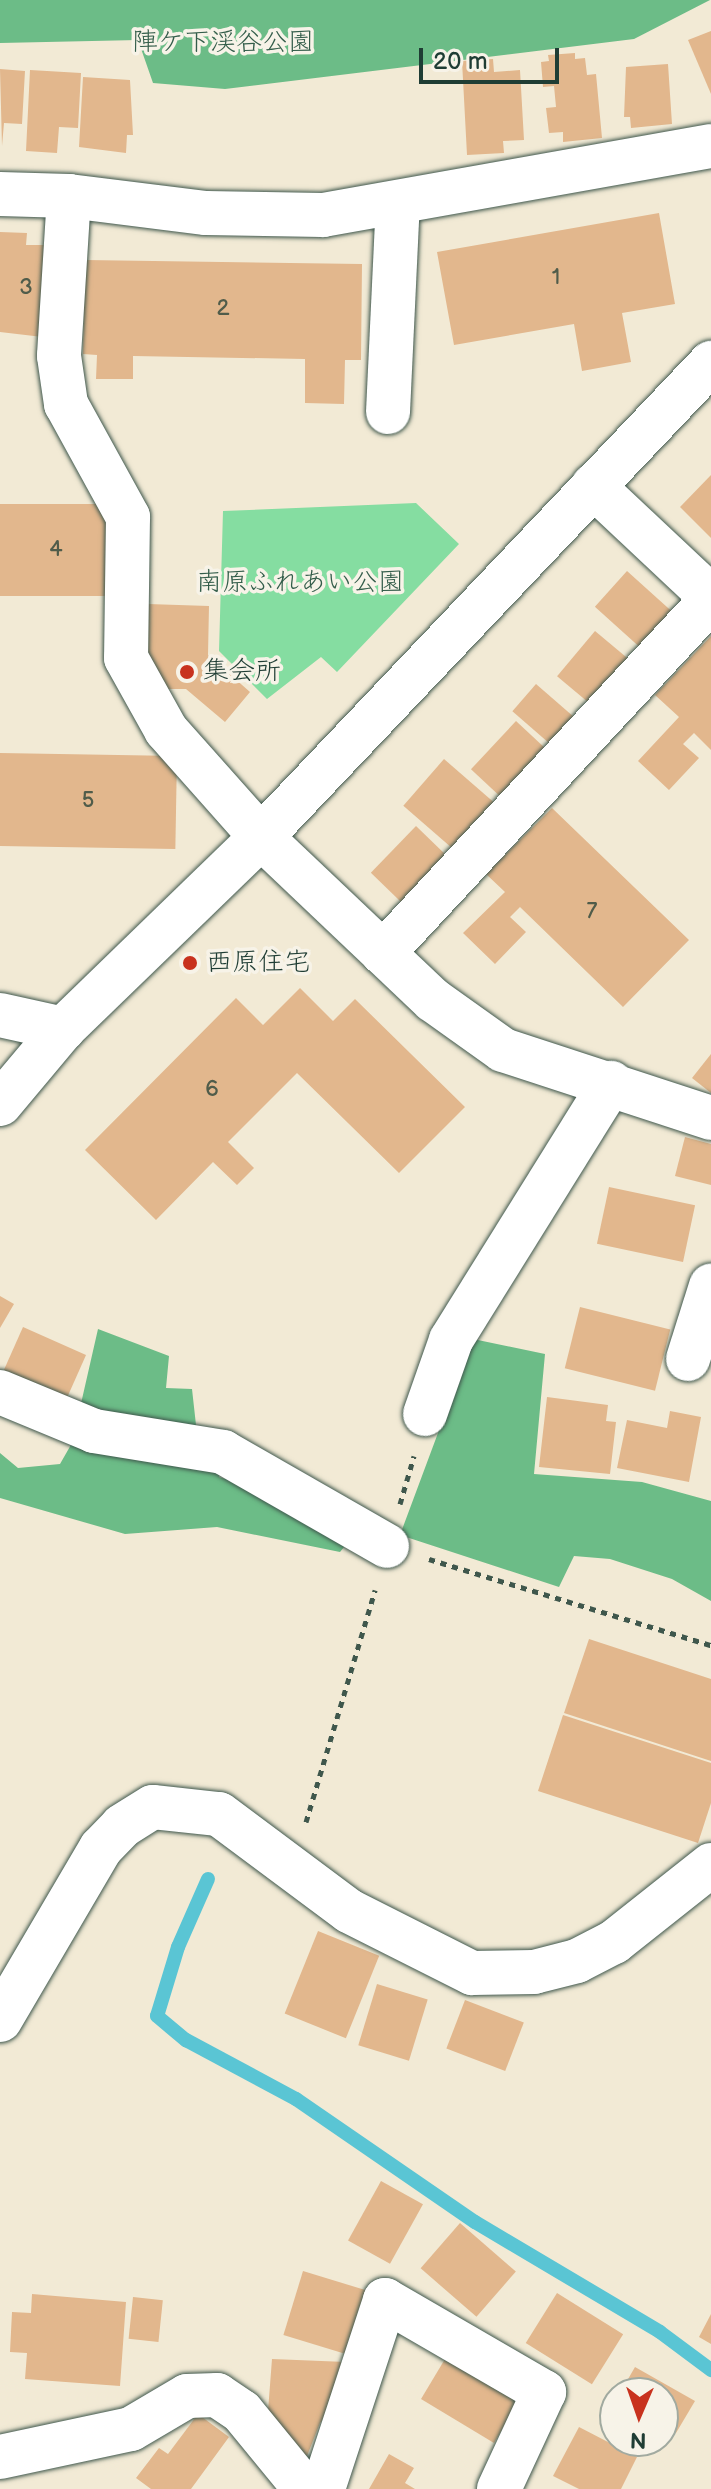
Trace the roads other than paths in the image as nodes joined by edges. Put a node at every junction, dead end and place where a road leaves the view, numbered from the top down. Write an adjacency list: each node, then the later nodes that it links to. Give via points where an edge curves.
1 (711, 146): 4 (street)
2 (0, 194): 3 (street)
3 (69, 196): 4 (street, via 206,213 323,215); 9 (street, via 59,356 66,404 128,517 126,658 166,730)
4 (398, 203): 6 (street)
5 (711, 363): 7 (street)
6 (388, 412)
7 (593, 486): 8 (street); 9 (street)
8 (711, 598): 10 (street)
9 (261, 837): 10 (street); 12 (street)
10 (383, 953): 14 (street, via 433,1000 503,1050)
11 (0, 1015): 12 (street)
12 (53, 1027): 13 (street); 15 (street)
13 (0, 1058)
14 (611, 1083): 16 (street); 20 (street, via 451,1340)
15 (0, 1104)
16 (711, 1118)
17 (711, 1286): 18 (street)
18 (688, 1359)
19 (0, 1392): 21 (street, via 94,1431 223,1452)
20 (425, 1414)
21 (387, 1546)
22 (711, 1865): 23 (street, via 614,1942 577,1961 534,1972 472,1973 349,1911 219,1814 153,1807 122,1826 101,1848)
23 (0, 2020)
24 (0, 2457): 25 (street, via 131,2429 187,2396 217,2395 242,2412)
25 (305, 2489)
26 (323, 2489): 27 (street, via 385,2300 544,2392)
27 (499, 2489)

